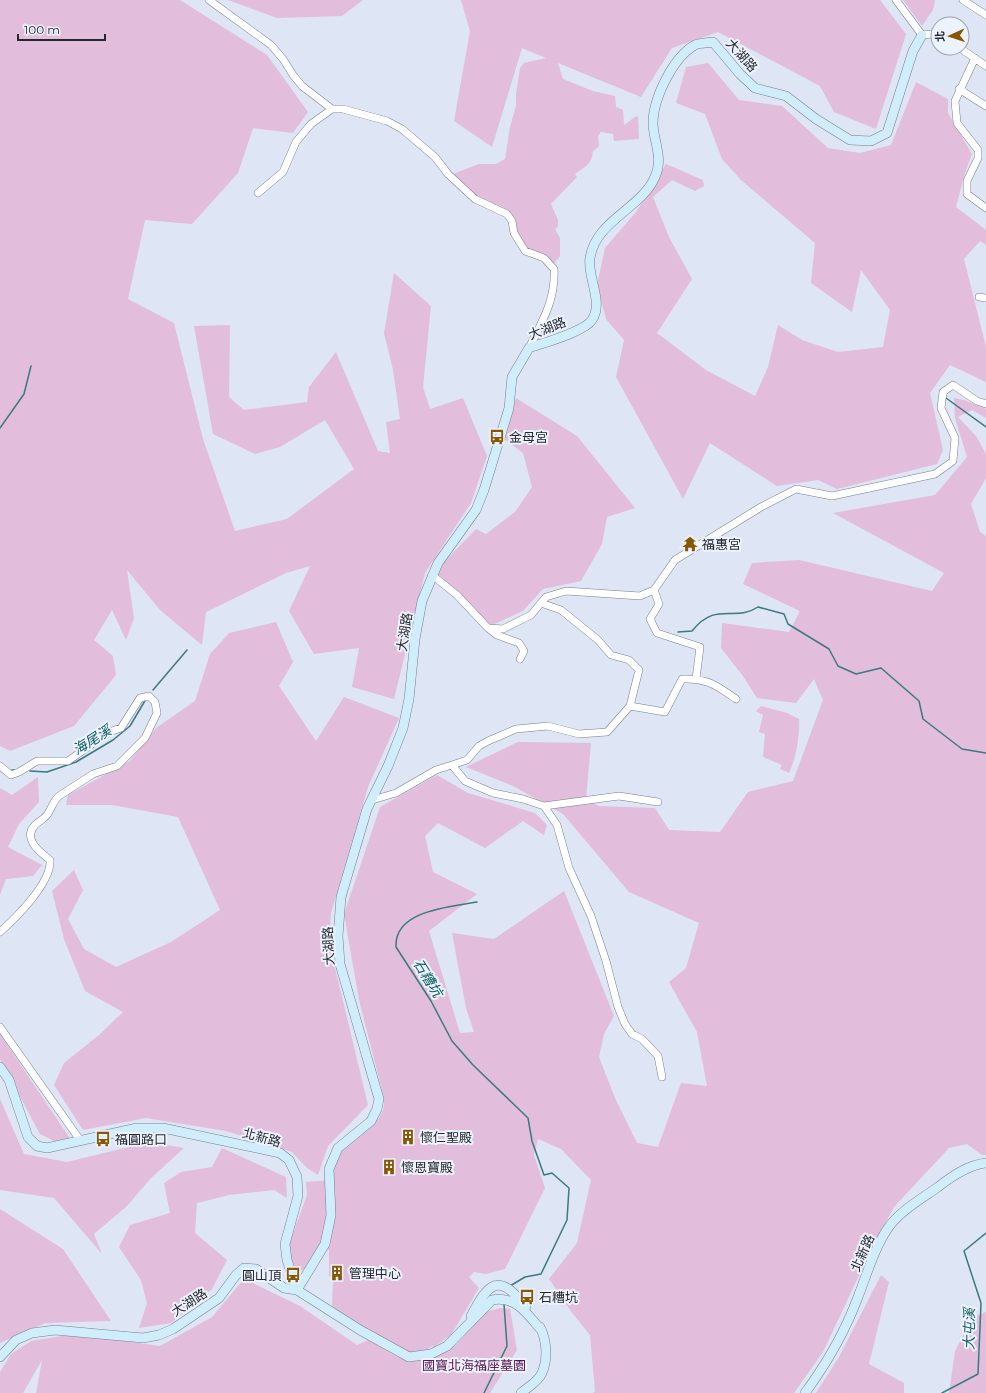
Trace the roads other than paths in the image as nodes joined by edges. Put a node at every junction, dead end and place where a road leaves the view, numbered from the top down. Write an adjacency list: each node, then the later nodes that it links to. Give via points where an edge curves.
1 (209, 0): 12 (street, via 271,45 302,86)
2 (896, 0): 5 (street)
3 (963, 0): 4 (street)
4 (986, 15)
5 (922, 35): 6 (street); 17 (street, 大湖路, via 913,51 887,133 871,141 850,140 786,96 755,88 713,42 695,45 672,67 658,100 653,124 659,161 655,177 645,191 602,231 595,244 590,258 596,298 595,314 591,322 572,333)
6 (930, 35)
7 (970, 55): 8 (street)
8 (975, 58): 9 (street); 10 (street)
9 (986, 66)
10 (959, 89): 11 (street); 13 (street, via 955,101 957,123 978,150)
11 (986, 106)
12 (332, 109): 15 (street, via 311,124 296,142 284,172); 17 (street, via 343,109 387,121 402,129 435,157 448,174 475,199 507,214 512,221 514,234 525,251 550,263 554,269 553,296)
13 (978, 158): 14 (street); 16 (street, via 967,181 967,194)
14 (986, 159)
15 (258, 193)
16 (986, 208)
17 (529, 348): 19 (street, 大湖路, via 512,377 509,408 476,510)
18 (986, 404): 20 (street, via 953,385 943,392 941,408 955,438 954,461 935,474 832,496 796,489 760,507 675,560)
19 (432, 575): 22 (street, via 457,594); 29 (street, 大湖路, via 417,624 409,699 403,728)
20 (654, 590): 21 (street, via 640,596 566,591 546,597); 24 (street, via 659,604 650,619 657,633 700,647)
21 (541, 603): 22 (street, via 531,615 503,629); 26 (street, via 561,610 598,640 611,655 629,660 639,670)
22 (488, 628): 23 (street, via 497,635 520,643 524,651)
23 (520, 659)
24 (696, 679): 25 (street, via 713,683); 26 (street, via 682,679 665,712)
25 (736, 699)
26 (630, 706): 27 (street, via 606,732 579,734 548,726 516,729 479,746 467,760)
27 (452, 765): 29 (street, via 436,770 396,793); 31 (street, via 465,781 493,793)
28 (0, 766): 32 (street, via 11,775 37,761 68,761 109,732 121,728 140,698 149,696 154,702 157,713 145,738 117,766 93,774 58,796 47,815 34,826 31,834 32,843 35,849 50,860 51,868 17,917)
29 (372, 800): 38 (street, 大湖路, via 367,809 341,897 338,936 340,964 379,1098 371,1121 338,1148 329,1169 331,1214 325,1244)
30 (658, 802): 31 (street, via 619,796)
31 (544, 806): 35 (street, via 557,825 569,868 591,916 625,1024 632,1034 642,1039 658,1056)
32 (0, 932)
33 (0, 1027): 36 (street)
34 (0, 1067): 36 (street, 北新路, via 9,1080 28,1137 37,1146 47,1148)
35 (662, 1077)
36 (80, 1140): 38 (street, 北新路, via 138,1128 163,1128 280,1153 289,1160 297,1177 298,1196 285,1244 289,1271)
37 (986, 1163): 43 (street, 北新路, via 957,1173 902,1214 889,1227 870,1264 845,1329)
38 (297, 1290): 39 (street, via 409,1357 431,1354 447,1346); 41 (street, 大湖路, via 284,1288 256,1269 244,1268 236,1274 219,1298 173,1329 159,1335 143,1338 55,1330 32,1333 16,1340)
39 (464, 1328): 40 (street, via 486,1304 501,1298 517,1304); 40 (street, via 485,1292 493,1286 502,1284 511,1288 523,1302)
40 (542, 1331): 42 (street, via 546,1344 542,1374)
41 (0, 1357)
42 (522, 1393)
43 (805, 1393)

